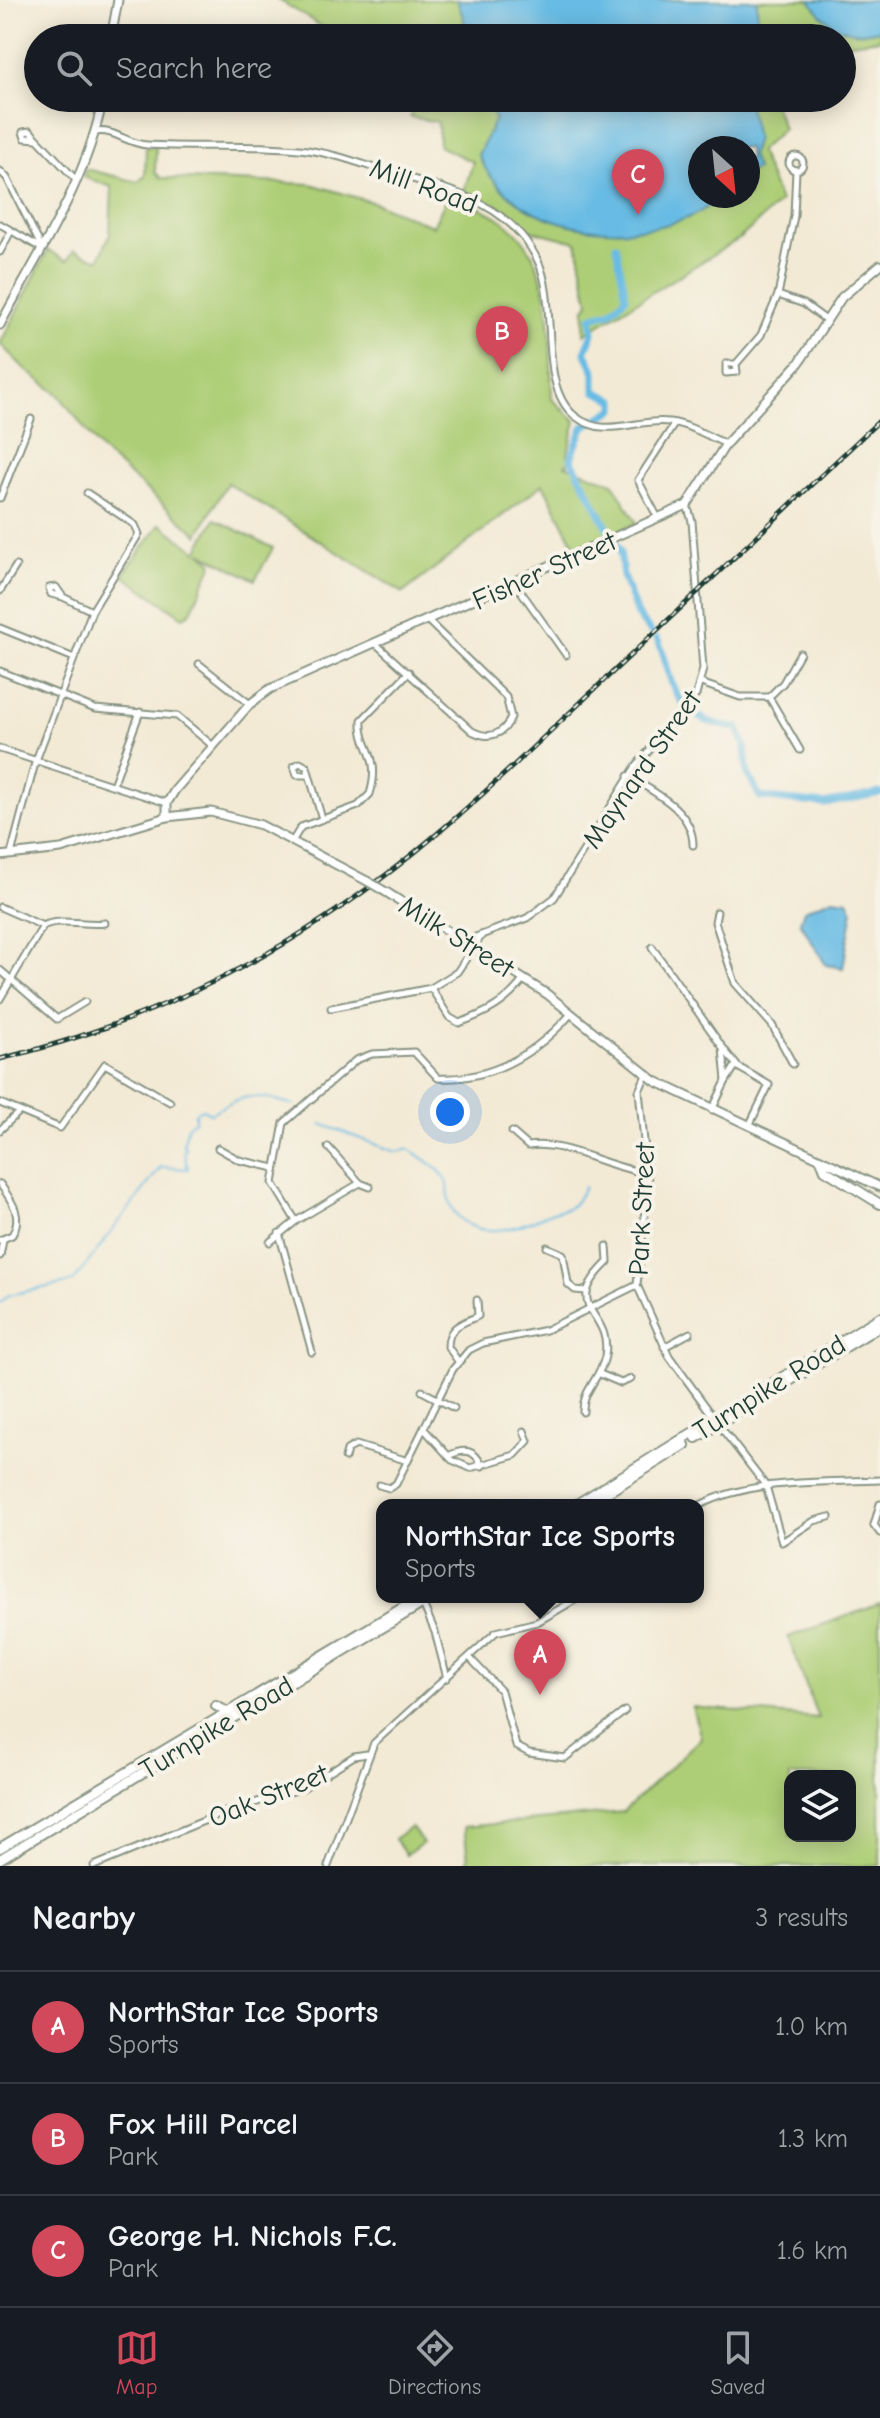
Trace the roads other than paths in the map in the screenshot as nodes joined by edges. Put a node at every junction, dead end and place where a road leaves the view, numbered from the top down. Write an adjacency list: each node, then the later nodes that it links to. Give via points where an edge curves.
1 (118, 0): 2 (main road)
2 (114, 24)
3 (100, 112): 4 (main road)
4 (99, 115): 5 (main road); 6 (street)
5 (96, 132): 6 (street, Mill Road); 10 (main road)
6 (112, 133): 21 (street, Mill Road, via 129,143 149,145 330,154 447,188 500,214 519,231 541,267 556,386 563,403 580,419 602,428)
7 (37, 139): 10 (street)
8 (796, 170): 16 (street, via 794,216)
9 (0, 171): 13 (street)
10 (77, 181): 13 (main road)
11 (0, 224): 12 (street)
12 (11, 231): 13 (street); 14 (street)
13 (42, 249): 18 (main road)
14 (0, 252)
15 (880, 265): 17 (main road, Fisher Street, via 848,290)
16 (778, 295): 17 (street, via 804,304); 19 (street, via 761,335)
17 (826, 320): 22 (main road, Fisher Street, via 799,363)
18 (0, 325)
19 (736, 364)
20 (31, 419): 24 (street)
21 (675, 423): 22 (street, Mill Road); 26 (street, via 638,480)
22 (726, 444): 25 (main road, Fisher Street)
23 (87, 493): 31 (street, via 135,525 138,537)
24 (0, 498)
25 (687, 505): 26 (main road, Fisher Street); 41 (street, Maynard Street)
26 (659, 519): 28 (main road, Fisher Street)
27 (16, 566): 29 (street)
28 (515, 583): 32 (main road, Fisher Street); 36 (street)
29 (0, 591)
30 (63, 597): 31 (street)
31 (92, 611): 37 (street)
32 (428, 621): 34 (main road, Fisher Street); 40 (street, via 506,697 511,710 508,724 493,735 474,733)
33 (0, 628): 37 (street)
34 (375, 643): 40 (street); 44 (main road, Fisher Street, via 277,684)
35 (800, 653): 43 (street)
36 (566, 655)
37 (74, 658): 42 (street)
38 (199, 664): 44 (street)
39 (0, 671): 42 (street)
40 (409, 672): 55 (street, via 362,720 374,760 370,794 358,806)
41 (701, 683): 43 (street, via 740,697); 51 (street, Maynard Street)
42 (59, 694): 45 (street, via 95,709); 49 (street)
43 (769, 697): 48 (street)
44 (250, 704): 46 (main road, Fisher Street)
45 (140, 712): 46 (street, via 180,717); 52 (street)
46 (214, 746): 53 (main road, Fisher Street)
47 (0, 749): 49 (street)
48 (800, 750)
49 (36, 760): 52 (street); 58 (street)
50 (309, 775): 55 (street)
51 (628, 776): 57 (street, via 682,815 692,830); 64 (street, Maynard Street, via 554,898 527,918)
52 (113, 785): 53 (street)
53 (167, 803): 54 (main road)
54 (167, 817): 56 (main road, Milk Street, via 203,811 229,814); 58 (main road, Milk Street, via 69,847)
55 (322, 819): 56 (street, via 301,827)
56 (293, 840): 65 (main road, Milk Street, bridge)
57 (693, 845)
58 (10, 855): 59 (main road, Milk Street)
59 (0, 856)
60 (0, 907): 63 (street)
61 (717, 912): 77 (street, via 715,922 731,975 772,1025)
62 (105, 923): 63 (street)
63 (43, 926): 70 (street)
64 (482, 935): 65 (street, Maynard Street); 66 (street)
65 (465, 941): 66 (main road, Milk Street)
66 (476, 947): 69 (main road, Milk Street); 71 (street, via 457,972)
67 (652, 947): 76 (street)
68 (0, 970): 70 (street)
69 (525, 978): 71 (street, via 503,1003 459,1023 449,1017); 75 (main road, Milk Street)
70 (12, 979): 72 (street); 73 (street, via 57,1019)
71 (431, 988): 74 (street)
72 (0, 999)
73 (85, 1002)
74 (331, 1008)
75 (573, 1012): 79 (main road, Milk Street); 91 (street, via 538,1048 483,1073 438,1078 407,1050 363,1056 289,1116)
76 (723, 1048): 78 (street); 80 (street)
77 (793, 1064)
78 (736, 1065): 80 (street); 85 (street, via 769,1085)
79 (646, 1075): 83 (main road, Milk Street); 92 (street, Park Street, via 639,1091)
80 (726, 1081): 83 (street)
81 (170, 1102): 84 (street, via 104,1065 60,1128)
82 (0, 1103): 84 (street)
83 (712, 1110): 85 (main road, Milk Street)
84 (19, 1112): 86 (street)
85 (748, 1127): 90 (main road, Milk Street)
86 (0, 1130)
87 (512, 1132): 92 (street, via 528,1146 554,1145)
88 (328, 1147): 93 (street)
89 (218, 1148): 91 (street, via 239,1160)
90 (821, 1160): 96 (main road, Milk Street); 97 (highway, via 825,1170)
91 (275, 1168): 98 (street, via 276,1191)
92 (648, 1173): 105 (street, Park Street)
93 (360, 1183): 95 (street); 98 (street)
94 (0, 1184): 100 (street, via 18,1221 14,1233)
95 (370, 1187)
96 (880, 1187)
97 (880, 1204)
98 (296, 1221): 99 (street)
99 (279, 1233): 101 (street); 113 (street)
100 (1, 1240): 104 (street)
101 (270, 1242)
102 (607, 1246): 106 (street, via 608,1262 592,1276)
103 (547, 1247): 106 (street, via 563,1254 568,1284)
104 (0, 1256)
105 (637, 1285): 108 (street); 112 (street, Park Street)
106 (586, 1291): 108 (street)
107 (477, 1300): 114 (street, via 478,1316 450,1332 448,1347)
108 (590, 1308): 114 (street, via 546,1330 483,1343); 115 (street, via 606,1347)
109 (880, 1317): 121 (highway, Turnpike Road)
110 (880, 1326): 121 (highway, Turnpike Road)
111 (690, 1333): 112 (street)
112 (664, 1347): 121 (street, Park Street)
113 (312, 1352)
114 (458, 1361): 118 (street)
115 (600, 1374): 116 (street, via 621,1383); 120 (street, via 584,1394)
116 (631, 1379)
117 (422, 1391): 118 (street)
118 (438, 1398): 119 (street); 122 (street)
119 (454, 1408)
120 (583, 1412)
121 (717, 1422): 130 (street, Park Street); 131 (highway, Turnpike Road); 132 (highway, Turnpike Road)
122 (424, 1429): 124 (street); 126 (street)
123 (524, 1431): 127 (street, via 526,1448)
124 (448, 1456): 127 (street, via 463,1466); 127 (street, via 470,1451)
125 (345, 1458): 126 (street, via 356,1445)
126 (408, 1461): 129 (street, via 393,1487)
127 (482, 1466)
128 (880, 1480): 130 (street)
129 (379, 1485)
130 (766, 1486): 133 (street); 135 (street, via 782,1542)
131 (585, 1499)
132 (596, 1499)
133 (704, 1504)
134 (880, 1504): 136 (street)
135 (829, 1517)
136 (878, 1528)
137 (417, 1603): 145 (highway, Turnpike Road)
138 (417, 1603): 150 (highway, Turnpike Road)
139 (423, 1603): 142 (street)
140 (570, 1603): 141 (street, Oak Street, via 537,1622 496,1632)
141 (469, 1657): 142 (street, Oak Street); 144 (street, via 501,1691 513,1741 529,1753 565,1758)
142 (447, 1678): 148 (street, Oak Street)
143 (216, 1706): 145 (highway)
144 (625, 1711)
145 (228, 1712): 147 (highway, Turnpike Road)
146 (172, 1734): 147 (highway)
147 (172, 1745): 149 (highway, Turnpike Road)
148 (367, 1754): 151 (street, Oak Street, via 354,1756 303,1788 228,1811); 152 (street)
149 (0, 1848)
150 (0, 1859)
151 (94, 1866)
152 (328, 1866)

